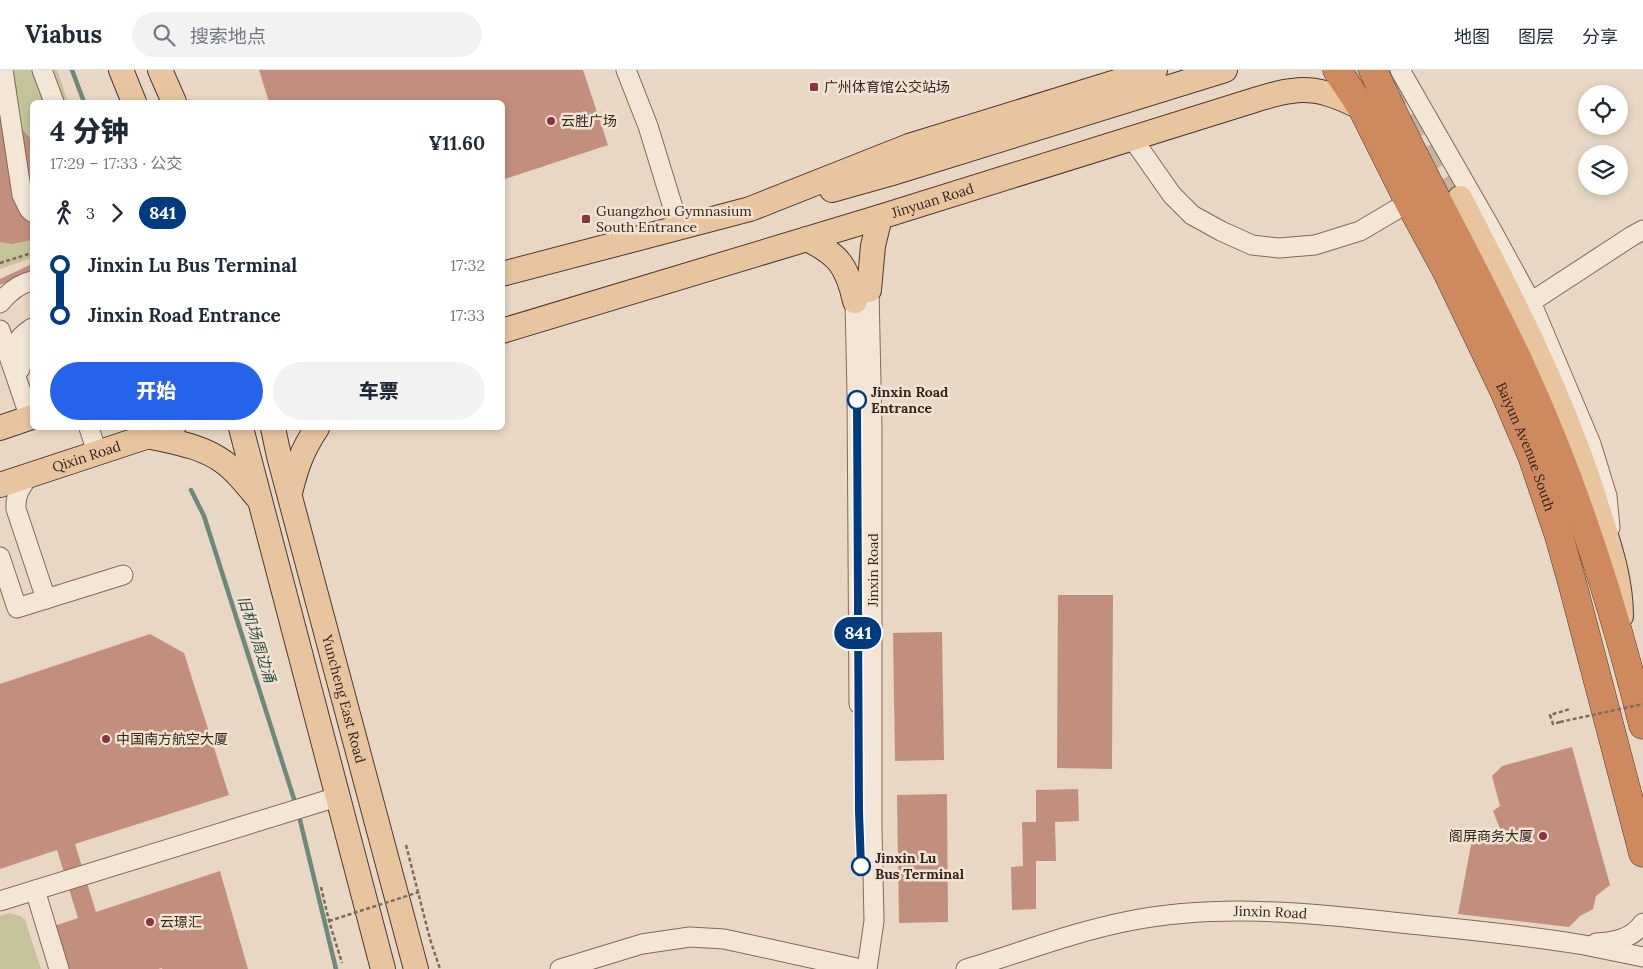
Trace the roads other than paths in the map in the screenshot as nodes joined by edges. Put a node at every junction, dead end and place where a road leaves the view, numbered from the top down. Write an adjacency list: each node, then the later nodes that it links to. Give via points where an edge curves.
1 (3, 70): 18 (street, via 22,194)
2 (42, 70): 11 (street)
3 (121, 70): 12 (main road)
4 (160, 70): 13 (main road)
5 (626, 70): 21 (street, via 648,126)
6 (1155, 70): 19 (main road, via 909,146)
7 (1226, 70): 19 (main road, via 889,174)
8 (1337, 70): 14 (highway, Baiyun Avenue South)
9 (1373, 70): 55 (highway, Baiyun Avenue South, via 1497,316 1544,419 1565,470)
10 (1400, 70): 27 (street)
11 (53, 100)
12 (133, 100)
13 (173, 100)
14 (1362, 108): 15 (main road, Jinyuan Road, via 1338,96 1313,90 1292,90); 17 (highway, Baiyun Avenue South)
15 (1132, 138): 17 (street, via 1172,195 1192,215 1252,245 1280,248 1315,245 1360,231); 20 (main road, Jinyuan Road)
16 (1460, 198): 49 (main road, via 1552,386 1588,476)
17 (1409, 202): 59 (highway, Baiyun Avenue South, via 1478,336 1538,472 1574,586)
18 (30, 208)
19 (750, 209): 21 (main road)
20 (880, 217): 23 (main road, Jinyuan Road); 26 (main road)
21 (679, 227): 24 (main road)
22 (1643, 230): 27 (street)
23 (807, 239): 26 (main road, via 826,250 843,266 850,282); 31 (main road, Jinyuan Road)
24 (505, 273)
25 (30, 281): 28 (street, via 16,288)
26 (862, 296): 72 (street, Jinxin Road, via 857,392 859,812)
27 (1531, 302): 49 (street, via 1592,444 1610,511)
28 (0, 303)
29 (0, 330): 35 (street)
30 (30, 330): 33 (street, via 20,337 15,347 15,353)
31 (505, 330)
32 (30, 346): 33 (street, via 23,354)
33 (28, 370): 34 (street)
34 (30, 392)
35 (30, 409)
36 (30, 415): 37 (main road)
37 (0, 428)
38 (90, 430): 44 (street)
39 (166, 430): 43 (main road, Qixin Road)
40 (242, 430): 48 (main road)
41 (273, 430): 47 (main road, Yuncheng East Road)
42 (316, 430): 47 (main road, via 305,445)
43 (146, 436): 44 (main road, Qixin Road); 48 (main road, via 211,454 234,471)
44 (97, 452): 45 (main road, Qixin Road)
45 (31, 474): 46 (main road, Qixin Road); 54 (street, via 20,487 16,509)
46 (0, 485)
47 (289, 495): 51 (main road, Yuncheng East Road)
48 (259, 498): 53 (main road)
49 (1609, 546): 55 (main road, via 1619,594)
50 (0, 557): 54 (street, via 16,608)
51 (309, 568): 53 (main road); 60 (main road, Yuncheng East Road)
52 (123, 575): 54 (street)
53 (279, 576): 58 (main road)
54 (46, 599)
55 (1621, 640): 56 (highway, Baiyun Avenue South)
56 (1640, 696): 57 (highway, Baiyun Avenue South)
57 (1643, 725)
58 (328, 800): 61 (street); 62 (main road)
59 (1643, 852)
60 (394, 889): 62 (main road); 69 (main road, Yuncheng East Road)
61 (35, 890): 63 (street); 67 (street)
62 (364, 898): 68 (main road)
63 (0, 901)
64 (1643, 923): 65 (street, via 1623,938)
65 (1583, 945): 66 (street); 73 (street, Jinxin Road, via 1354,917 1236,912 1130,921)
66 (1643, 957)
67 (59, 969)
68 (382, 969)
69 (416, 969)
70 (560, 969): 71 (street, via 642,944 690,937 724,939)
71 (862, 969)
72 (867, 969)
73 (966, 969)

